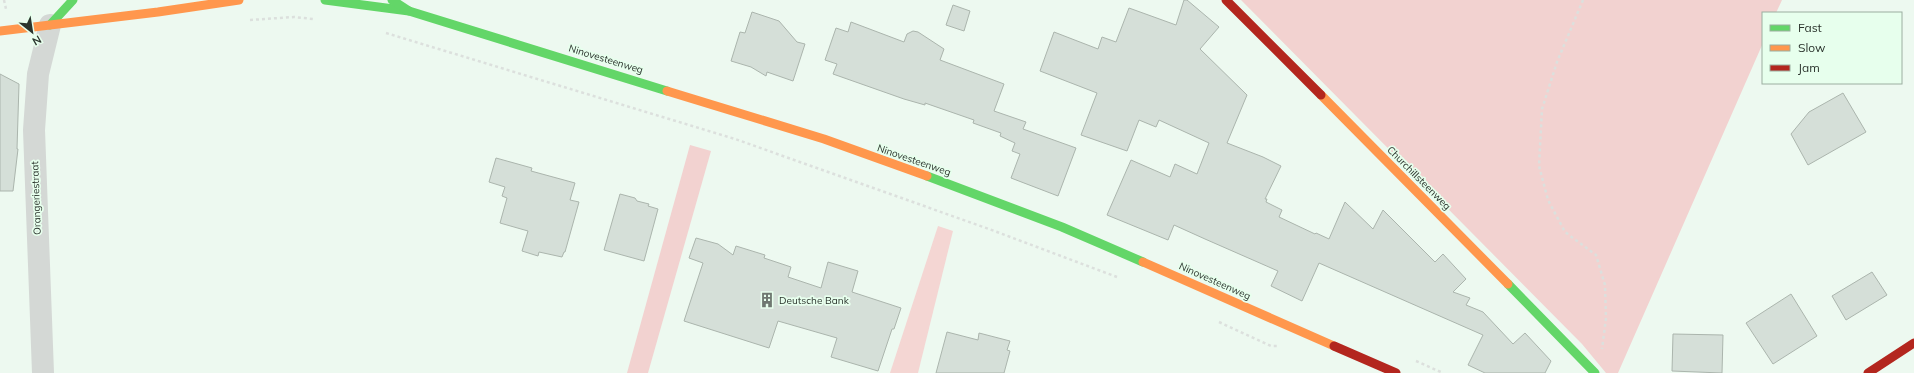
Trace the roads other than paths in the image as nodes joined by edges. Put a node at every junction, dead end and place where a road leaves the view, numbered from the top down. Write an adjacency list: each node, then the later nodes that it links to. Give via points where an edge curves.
1 (73, 0): 7 (main road)
2 (239, 0): 7 (main road)
3 (325, 0): 6 (main road, Ninovesteenweg, via 385,10)
4 (392, 0): 6 (main road, Ninovesteenweg)
5 (1226, 0): 12 (main road, Churchillsteenweg)
6 (409, 11): 11 (main road, Ninovesteenweg, via 817,137 989,198 1077,233)
7 (51, 16): 8 (main road); 10 (street, Orangeriestraat, via 38,74 34,130)
8 (0, 31)
9 (1914, 343): 13 (main road)
10 (43, 373)
11 (1396, 373)
12 (1595, 373)
13 (1869, 373)

